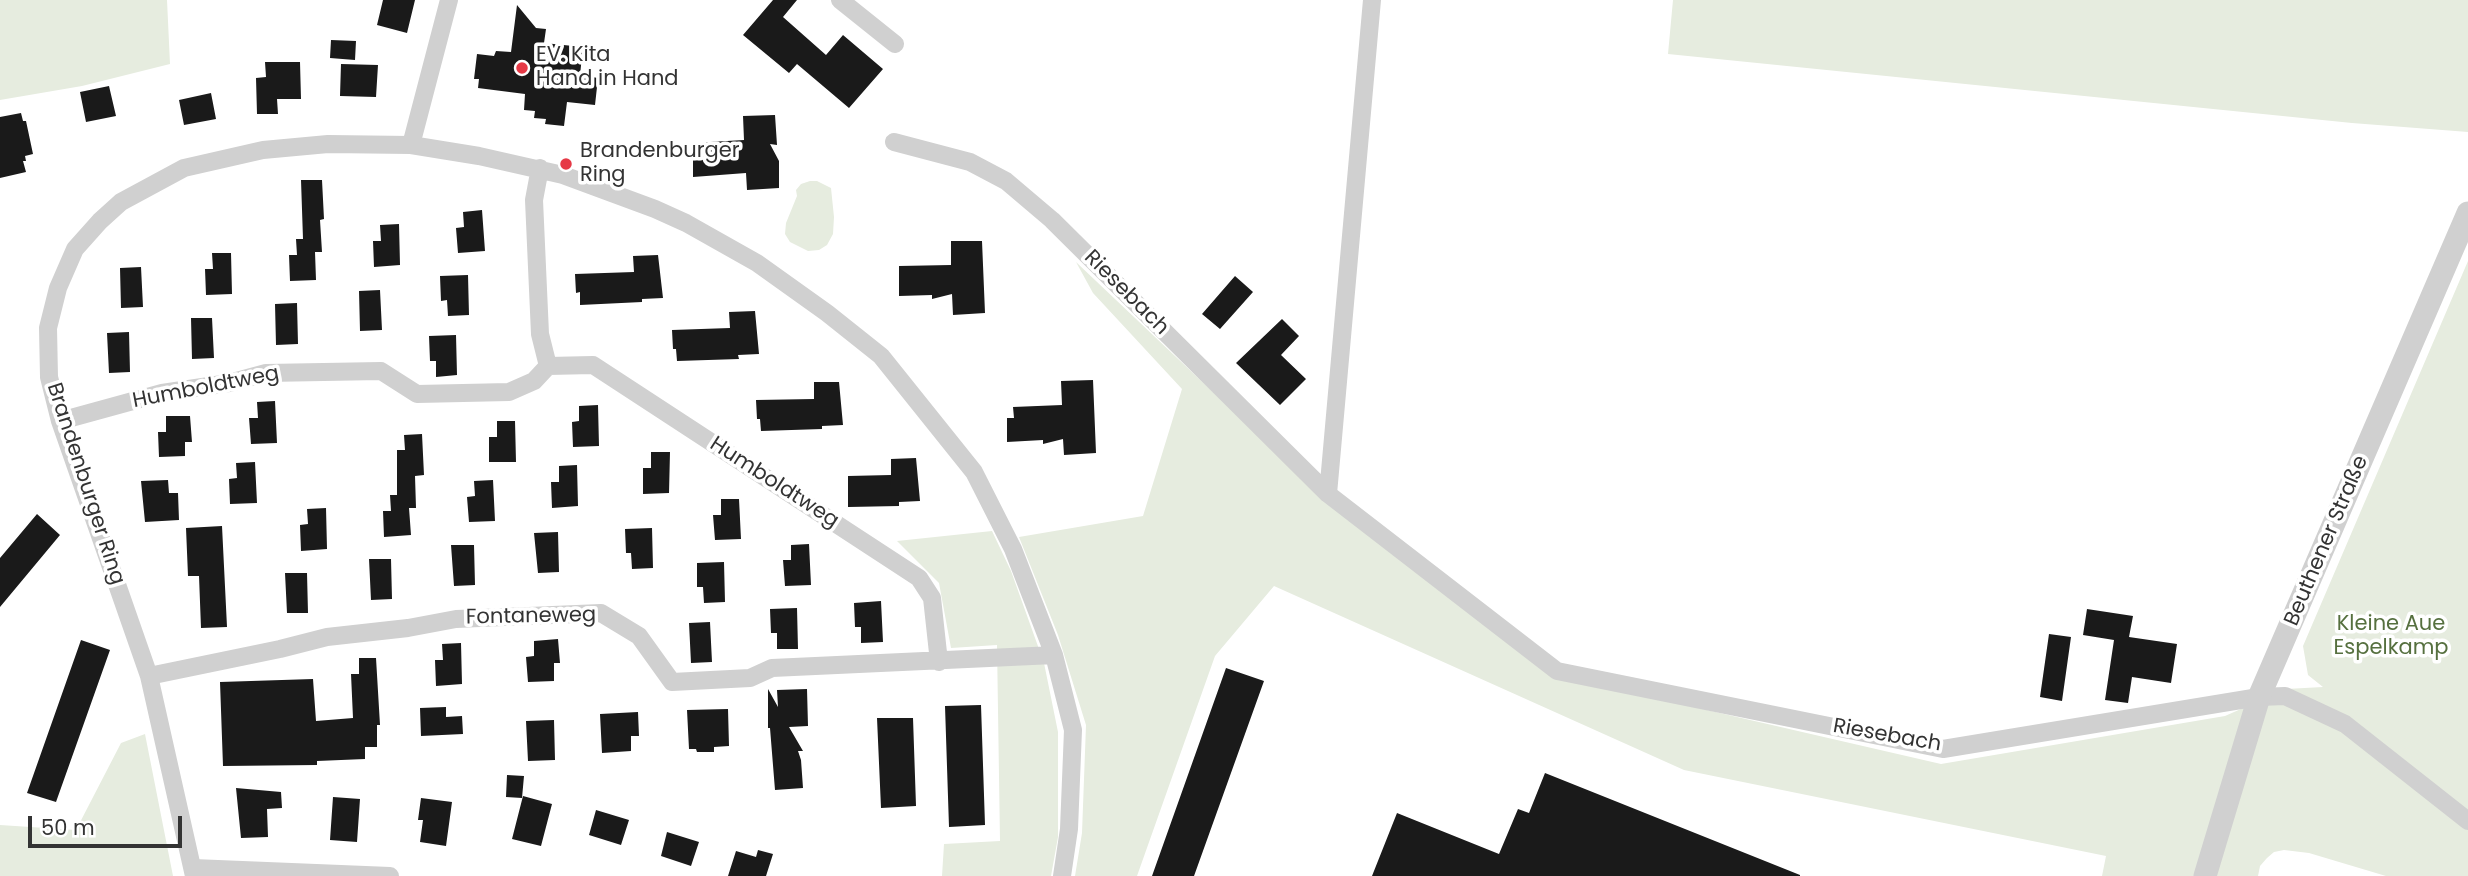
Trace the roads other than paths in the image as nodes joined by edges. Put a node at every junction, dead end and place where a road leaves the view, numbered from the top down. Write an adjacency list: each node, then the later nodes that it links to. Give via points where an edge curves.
1 (449, 0): 6 (street)
2 (841, 0): 4 (street)
3 (1372, 0): 11 (street)
4 (895, 44)
5 (894, 142): 11 (street, Riesebach, via 970,162 1006,181 1052,220)
6 (411, 145): 7 (street, Brandenburger Ring); 10 (street, Brandenburger Ring, via 328,144 263,150 184,168 121,202 75,249 58,288 48,328 49,377)
7 (540, 168): 9 (street, via 534,201 540,334); 12 (street, Brandenburger Ring, via 686,223 757,263 881,356 974,472 1013,549)
8 (2468, 213): 15 (street, Beuthener Straße)
9 (548, 366): 10 (street, Humboldtweg, via 534,381 509,392 482,393 417,394 380,371 266,373 162,393); 13 (street, Humboldtweg, via 593,365 919,578 932,598)
10 (60, 421): 14 (street, Brandenburger Ring)
11 (1328, 494): 15 (street, Riesebach, via 1557,671 1943,749)
12 (1054, 655): 13 (street, Fontaneweg); 20 (street, Brandenburger Ring, via 1073,730)
13 (939, 662): 14 (street, Fontaneweg, via 772,668 750,678 672,682 639,636 601,613 456,619 327,637)
14 (149, 676): 17 (street, Brandenburger Ring)
15 (2259, 697): 16 (street, Riesebach, via 2285,696 2345,724); 21 (street, Beuthener Straße)
16 (2468, 821)
17 (193, 872): 18 (street)
18 (320, 875): 19 (street)
19 (390, 876)
20 (1062, 876)
21 (2205, 876)

